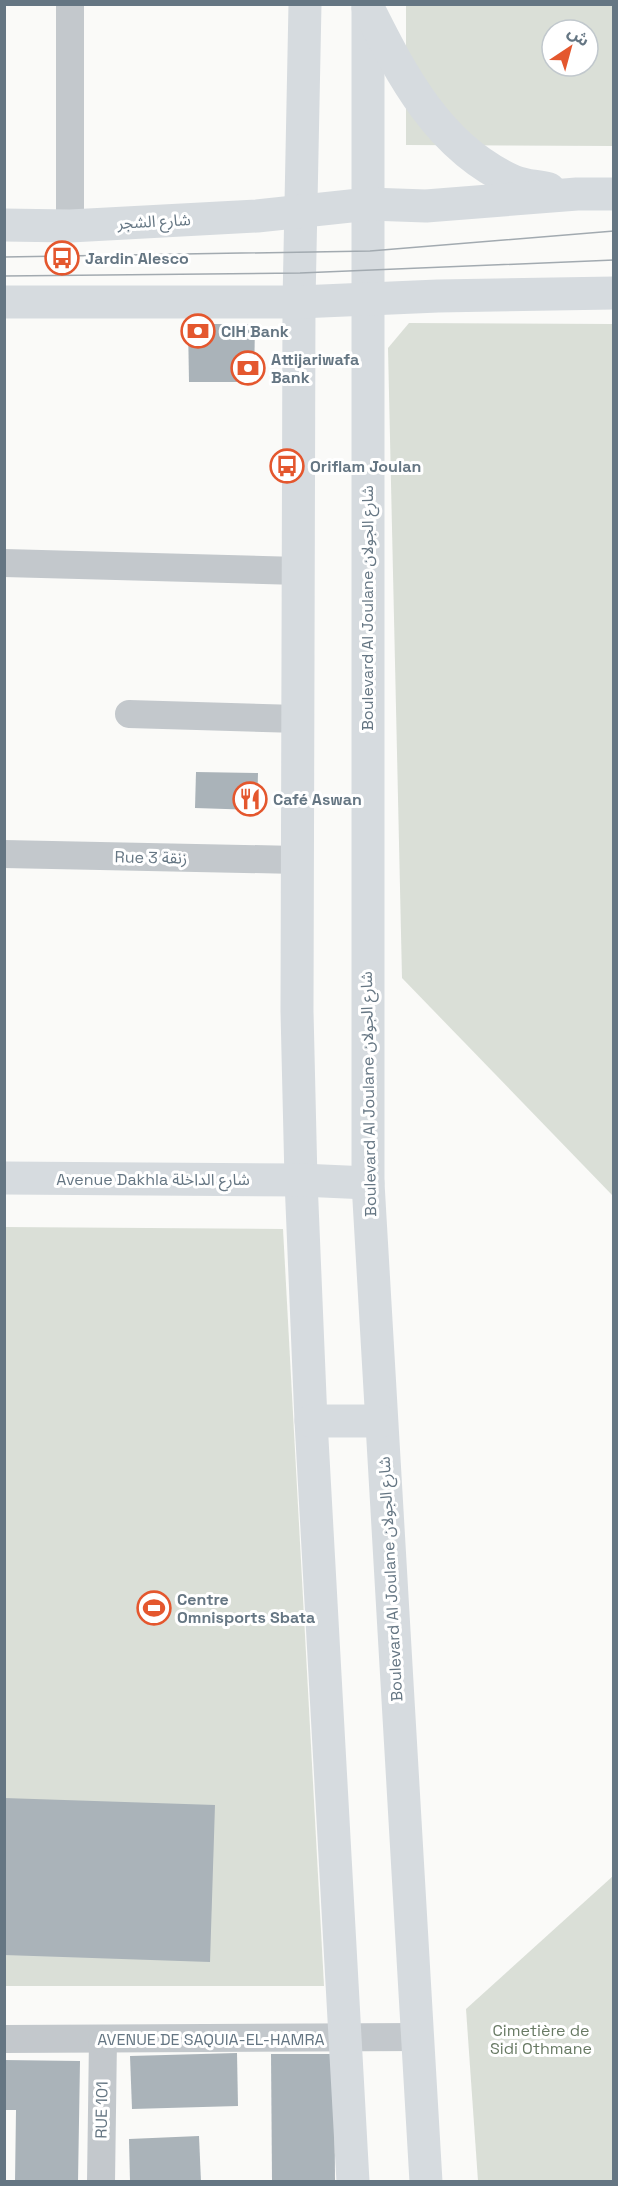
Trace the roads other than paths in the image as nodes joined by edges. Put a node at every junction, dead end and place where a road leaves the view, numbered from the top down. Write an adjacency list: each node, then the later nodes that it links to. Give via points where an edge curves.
1 (70, 4): 9 (street)
2 (305, 4): 7 (main road)
3 (368, 6): 4 (main road, via 405,81 433,119 453,138 514,182); 6 (main road, Boulevard Al Joulane شارع الجولان)
4 (578, 194): 5 (main road); 6 (main road, شارع الشجر, via 426,206)
5 (614, 194)
6 (369, 204): 7 (main road, شارع الشجر); 11 (main road, Boulevard Al Joulane شارع الجولان)
7 (302, 209): 9 (main road, شارع الشجر, via 257,216); 13 (main road)
8 (4, 225): 9 (main road, شارع الشجر)
9 (70, 226)
10 (614, 293): 11 (main road)
11 (367, 299): 13 (main road); 22 (main road, Boulevard Al Joulane شارع الجولان)
12 (4, 302): 13 (main road)
13 (299, 302): 15 (main road)
14 (4, 563): 15 (street)
15 (299, 571): 17 (main road)
16 (129, 714): 17 (street)
17 (298, 719): 19 (main road)
18 (4, 854): 19 (street, Rue 3 زنقة)
19 (297, 860): 21 (main road)
20 (4, 1178): 21 (main road, Avenue Dakhla شارع الداخلة)
21 (300, 1180): 22 (main road, Avenue Dakhla شارع الداخلة); 23 (main road)
22 (368, 1183): 24 (main road, Boulevard Al Joulane شارع الجولان)
23 (310, 1421): 24 (main road); 28 (main road)
24 (381, 1421): 25 (main road, Boulevard Al Joulane شارع الجولان)
25 (418, 2037): 28 (street, AVENUE DE SAQUIA-EL-HAMRA); 31 (main road, Boulevard Al Joulane شارع الجولان)
26 (103, 2038): 27 (street, AVENUE DE SAQUIA-EL-HAMRA); 28 (street, AVENUE DE SAQUIA-EL-HAMRA); 29 (street, RUE 101)
27 (4, 2039)
28 (346, 2039): 30 (main road)
29 (101, 2181)
30 (353, 2181)
31 (426, 2181)

